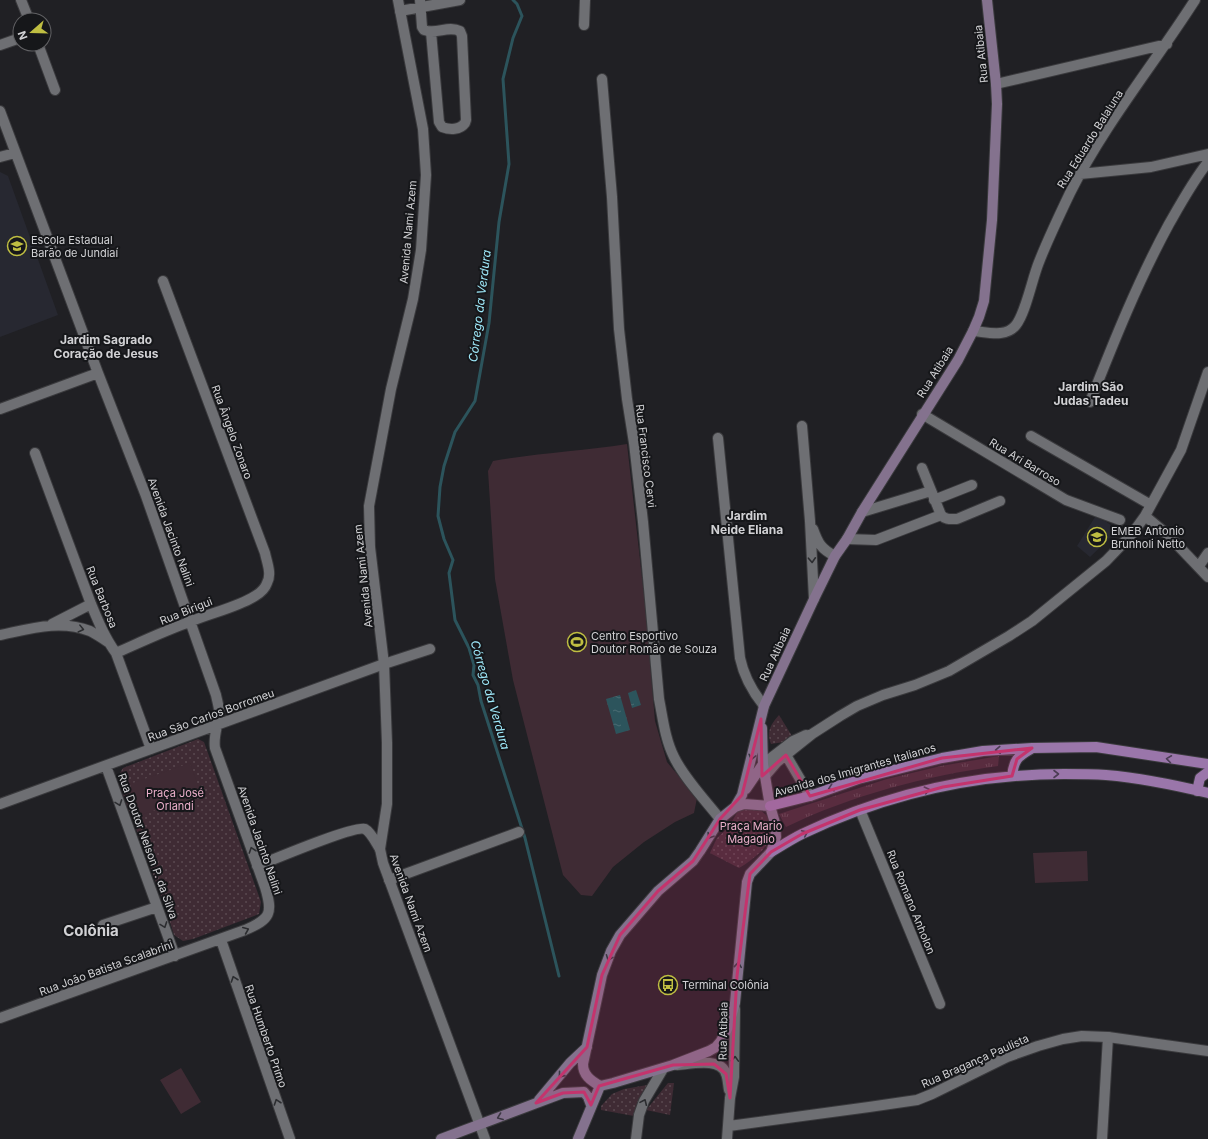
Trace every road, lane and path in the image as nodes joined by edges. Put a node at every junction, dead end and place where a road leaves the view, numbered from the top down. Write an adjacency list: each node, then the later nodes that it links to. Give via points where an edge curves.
1 (21, 0): 9 (street)
2 (398, 0): 8 (street, Avenida Nami Azem)
3 (460, 0): 7 (street)
4 (584, 0): 10 (street)
5 (987, 0): 17 (main road, Rua Atibaia)
6 (1195, 0): 13 (street, Rua Eduardo Balaluna)
7 (420, 4): 8 (street); 11 (street, via 422,27)
8 (400, 11): 60 (street, Avenida Nami Azem, via 424,129 426,175 421,250 413,299 369,506 370,547)
9 (26, 12)
10 (584, 25)
11 (431, 32): 11 (street, via 455,28 462,36 466,120 460,128 447,129 439,122)
12 (12, 41): 14 (street)
13 (1167, 44): 17 (street); 24 (street, Rua Eduardo Balaluna, via 1110,125)
14 (0, 45)
15 (41, 52): 18 (street)
16 (602, 79): 82 (street, Rua Francisco Cervi, via 619,329 639,487 660,706 673,756)
17 (996, 84): 26 (main road, Rua Atibaia, via 995,159 988,259 984,301)
18 (55, 90)
19 (0, 111): 20 (street, Avenida Jacinto Nalini)
20 (16, 154): 22 (street); 28 (street, Avenida Jacinto Nalini)
21 (1208, 154): 24 (street, via 1151,167)
22 (0, 157)
23 (1208, 162): 29 (street, via 1153,254)
24 (1080, 174): 26 (street, Rua Eduardo Balaluna, via 1039,262 1017,325 1004,333)
25 (164, 282): 51 (street, Rua Ângelo Zonaro, via 265,553 269,578)
26 (973, 331): 31 (main road, Rua Atibaia, via 958,360)
27 (1208, 372): 40 (street, via 1181,450)
28 (98, 373): 30 (street); 54 (street, Avenida Jacinto Nalini, via 146,496)
29 (1090, 402)
30 (0, 409)
31 (922, 414): 41 (main road, Rua Atibaia); 44 (street, Rua Ari Barroso, via 1066,500)
32 (802, 426): 45 (street)
33 (1031, 436): 40 (street)
34 (718, 438): 61 (street, via 740,658 747,681)
35 (35, 453): 53 (street, Rua Barbosa)
36 (922, 468): 38 (street)
37 (972, 485): 38 (street)
38 (932, 495): 41 (street); 42 (street)
39 (1000, 502): 42 (street, via 957,520 949,520)
40 (1151, 506): 43 (street)
41 (862, 512): 46 (main road, Rua Atibaia)
42 (941, 514): 46 (street, via 876,540)
43 (1145, 516): 49 (street); 64 (street, via 1106,561 1009,636 942,674 857,706)
44 (1120, 520)
45 (810, 521): 48 (street, via 820,546); 52 (street, one-way to 52)
46 (847, 539): 48 (main road, Rua Atibaia)
47 (1208, 553): 49 (street)
48 (835, 556): 52 (main road, Rua Atibaia)
49 (1198, 566): 50 (street)
50 (1208, 577)
51 (263, 590): 54 (street, Rua Birigui, via 243,602)
52 (814, 599): 61 (main road, Rua Atibaia)
53 (91, 604): 55 (street); 57 (street, Rua Barbosa)
54 (190, 621): 59 (street, Rua Birigui); 63 (street, Avenida Jacinto Nalini, via 219,706)
55 (50, 625): 56 (street); 57 (street, one-way to 57, via 80,628)
56 (0, 635)
57 (108, 642): 59 (street, Rua Barbosa)
58 (430, 649): 60 (street, Rua São Carlos Borromeu)
59 (116, 653): 66 (street, Rua Barbosa)
60 (384, 664): 63 (street, Rua São Carlos Borromeu); 84 (street, Avenida Nami Azem, via 387,804)
61 (764, 706): 62 (main road, Rua Atibaia)
62 (761, 719): 68 (main road, Rua Atibaia); 76 (main road, Rua Atibaia, one-way to 76)
63 (216, 726): 66 (street, Rua São Carlos Borromeu); 86 (street, Avenida Jacinto Nalini, one-way to 63, via 216,748)
64 (812, 734): 67 (street); 68 (street, via 792,741)
65 (1032, 748): 69 (main road, Avenida dos Imigrantes Italianos, one-way to 65, via 1096,747); 73 (main road, via 1013,764); 77 (main road, Avenida dos Imigrantes Italianos, one-way to 77, via 983,751 942,758 858,779)
66 (151, 749): 70 (street, Rua São Carlos Borromeu)
67 (786, 755): 72 (street); 77 (street)
68 (763, 764): 72 (main road, Rua Atibaia); 76 (main road)
69 (1208, 764)
70 (106, 766): 78 (street, Rua São Carlos Borromeu); 88 (street, Rua Doutor Nelson P. da Silva, one-way to 88)
71 (1208, 772): 74 (main road, via 1200,778)
72 (765, 776): 79 (main road, Rua Atibaia)
73 (1012, 776): 74 (main road, one-way to 74, via 1106,775); 81 (main road, one-way to 73, via 936,788)
74 (1197, 791): 75 (main road)
75 (1208, 793)
76 (742, 795): 80 (main road, Rua Atibaia)
77 (810, 796): 79 (main road, Avenida dos Imigrantes Italianos)
78 (0, 804)
79 (770, 806): 80 (main road, via 744,804); 85 (main road, Rua Atibaia, via 776,832)
80 (735, 807): 82 (main road)
81 (860, 810): 85 (main road, one-way to 81, via 802,834); 93 (street, Rua Romano Anholon)
82 (720, 819): 96 (main road, one-way to 96, via 693,861 658,891 620,935 602,975)
83 (519, 832): 87 (street)
84 (380, 849): 86 (street, via 368,832 359,829); 87 (street, Avenida Nami Azem)
85 (771, 852): 92 (main road, Rua Atibaia, one-way to 85, via 747,882 750,874)
86 (257, 866): 90 (street, Avenida Jacinto Nalini, one-way to 86, via 258,924 268,914 268,897)
87 (389, 880): 103 (street, Avenida Nami Azem)
88 (157, 907): 89 (street); 91 (street, Rua Doutor Nelson P. da Silva, one-way to 91)
89 (103, 925)
90 (220, 940): 91 (street, Rua João Batista Scalabrini); 105 (street, Rua Humberto Primo, one-way to 90)
91 (175, 956): 94 (street, Rua João Batista Scalabrini)
92 (735, 1004): 98 (main road, via 728,1026 716,1047); 100 (street, Rua Atibaia, one-way to 92, via 734,1077)
93 (940, 1004)
94 (0, 1018)
95 (1108, 1037): 97 (street, Rua Bragança Paulista); 104 (street, Rua Bragança Paulista, via 1082,1036 1038,1046 917,1100); 111 (street)
96 (587, 1047): 99 (main road, via 583,1069 588,1078); 101 (main road, one-way to 101)
97 (1208, 1051)
98 (668, 1067): 99 (main road); 100 (street, via 699,1063 719,1065 726,1074); 109 (street, one-way to 98, via 639,1115 644,1101)
99 (600, 1086): 102 (main road)
100 (730, 1098): 104 (street, Rua Atibaia)
101 (536, 1103): 102 (main road, via 563,1093 584,1092); 103 (main road, one-way to 103)
102 (591, 1105): 108 (main road)
103 (480, 1125): 106 (main road); 107 (street, Avenida Nami Azem)
104 (729, 1126): 110 (street, Rua Atibaia)
105 (290, 1139)
106 (441, 1139)
107 (485, 1139)
108 (578, 1139)
109 (636, 1139)
110 (727, 1139)
111 (1102, 1139)

